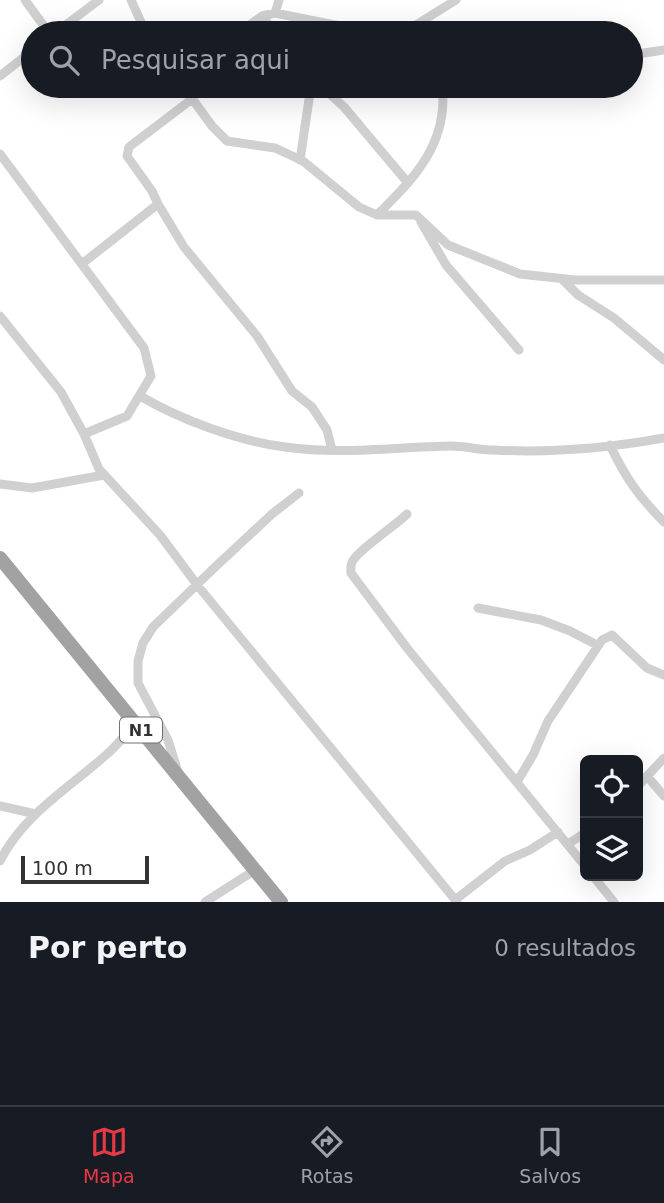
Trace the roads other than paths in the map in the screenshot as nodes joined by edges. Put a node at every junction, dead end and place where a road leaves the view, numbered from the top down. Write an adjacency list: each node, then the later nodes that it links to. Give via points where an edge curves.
1 (25, 0): 8 (street)
2 (99, 0): 9 (street)
3 (131, 0): 10 (street)
4 (279, 0): 6 (street)
5 (456, 0): 14 (street)
6 (275, 13): 7 (street); 13 (street)
7 (262, 16): 11 (street); 12 (street)
8 (40, 21)
9 (71, 21)
10 (141, 21)
11 (255, 21)
12 (266, 21)
13 (315, 21)
14 (422, 21)
15 (664, 50): 16 (street)
16 (643, 53)
17 (21, 59): 18 (street)
18 (0, 76)
19 (309, 98): 24 (street)
20 (334, 98): 25 (street)
21 (443, 98): 25 (street, via 444,111 433,148)
22 (192, 99): 24 (street, via 227,141 275,148); 26 (street, via 126,151)
23 (0, 154): 29 (street)
24 (300, 160): 27 (street, via 359,207)
25 (408, 183): 27 (street)
26 (158, 204): 29 (street); 39 (street, via 184,247 257,336 292,391 312,407 327,430)
27 (377, 215): 28 (street)
28 (416, 215): 30 (street, via 448,245 520,274); 33 (street, via 446,265)
29 (83, 263): 35 (street, via 144,348 151,376)
30 (562, 278): 31 (street); 34 (street)
31 (664, 280)
32 (0, 316): 36 (street, via 61,392)
33 (519, 349)
34 (664, 360)
35 (140, 396): 36 (street, via 127,416); 39 (street, via 160,408 243,438)
36 (84, 434): 40 (street)
37 (664, 438): 38 (street)
38 (610, 445): 39 (street, via 542,451 454,446); 44 (street, via 637,494)
39 (332, 450)
40 (104, 475): 41 (street, via 32,488); 46 (street, via 160,535)
41 (0, 484)
42 (299, 493): 46 (street)
43 (407, 514): 55 (street, via 356,557 351,573)
44 (664, 522)
45 (0, 558): 50 (highway, N1)
46 (198, 586): 53 (street, via 153,627 143,643 137,671 138,683 168,740); 66 (street)
47 (478, 608): 48 (street, via 541,620)
48 (597, 645): 49 (street, via 612,635 647,668); 55 (street, via 548,720)
49 (664, 675)
50 (135, 723): 53 (highway, N1); 58 (street, via 108,754)
51 (664, 758): 52 (street)
52 (647, 776): 54 (street); 56 (street)
53 (180, 778): 64 (highway, N1)
54 (643, 780)
55 (517, 782): 59 (street)
56 (664, 796)
57 (0, 806): 58 (street)
58 (36, 814): 63 (street, via 9,843)
59 (558, 832): 61 (street); 66 (street, via 505,861)
60 (580, 836): 61 (street)
61 (568, 844): 62 (street)
62 (580, 860)
63 (0, 861)
64 (255, 870): 67 (street); 68 (highway, N1)
65 (597, 881): 69 (street)
66 (456, 901)
67 (205, 902)
68 (281, 902)
69 (614, 902)

